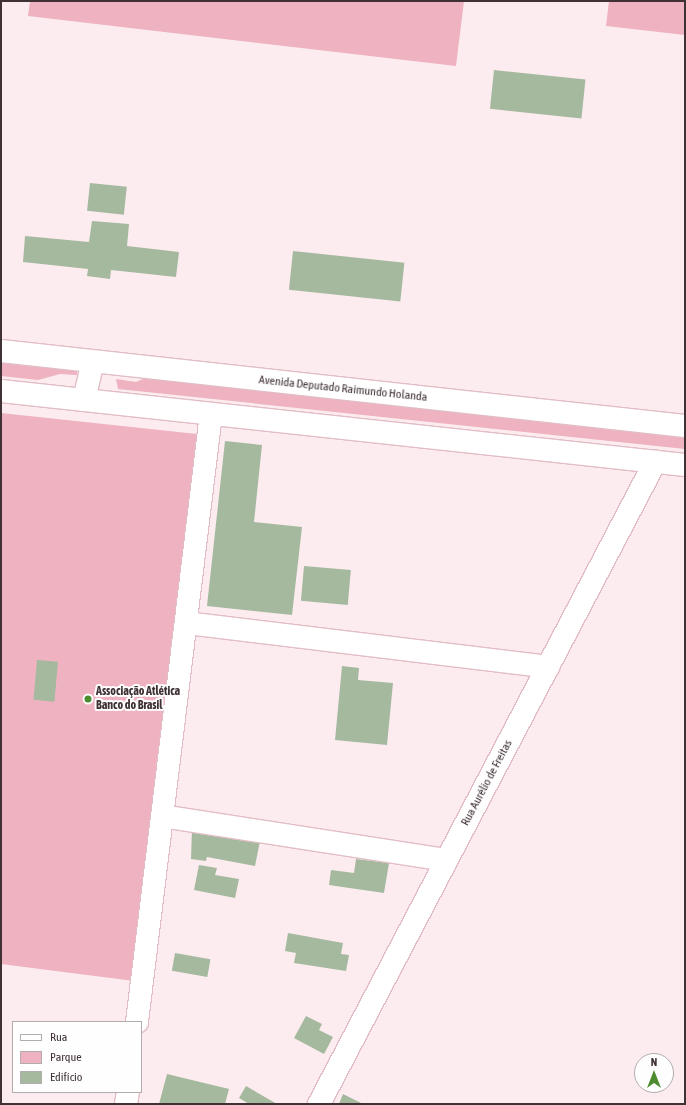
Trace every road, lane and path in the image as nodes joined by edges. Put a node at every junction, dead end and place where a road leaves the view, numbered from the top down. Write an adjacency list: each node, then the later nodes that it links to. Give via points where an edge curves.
1 (1, 352): 2 (street, Avenida Deputado Raimundo Holanda)
2 (93, 362): 4 (street); 6 (street, Avenida Deputado Raimundo Holanda)
3 (1, 390): 4 (street)
4 (84, 400): 5 (street)
5 (212, 414): 7 (street); 9 (street)
6 (685, 426)
7 (655, 462): 8 (street); 10 (street, Rua Aurélio de Freitas)
8 (685, 465)
9 (186, 623): 10 (street); 11 (street)
10 (548, 667): 12 (street, Rua Aurélio de Freitas)
11 (162, 816): 12 (street); 13 (street)
12 (446, 860): 16 (street, Rua Aurélio de Freitas)
13 (136, 1021)
14 (128, 1093): 15 (street)
15 (126, 1104)
16 (319, 1104)

